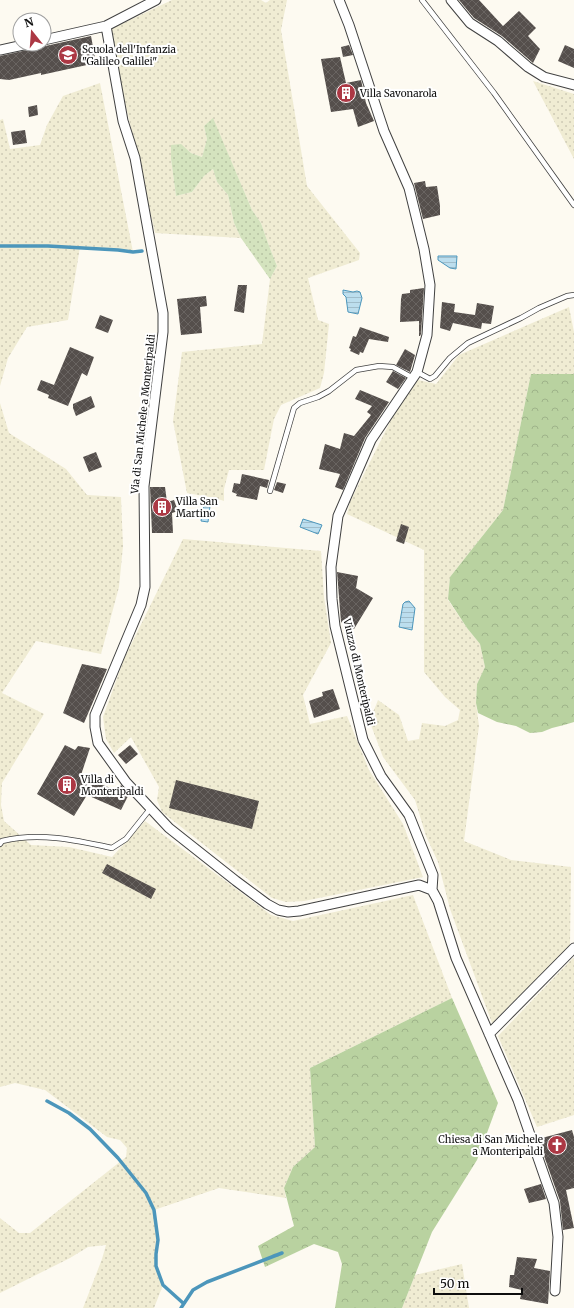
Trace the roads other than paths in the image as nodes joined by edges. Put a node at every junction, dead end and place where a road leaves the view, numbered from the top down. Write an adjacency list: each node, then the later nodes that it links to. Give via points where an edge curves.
1 (156, 0): 5 (street)
2 (339, 0): 12 (street, Viuzzo di Monteripaldi, via 384,131 409,188 424,249 430,285 427,335)
3 (422, 0): 10 (lane, via 494,93)
4 (451, 0): 9 (street, via 470,23 498,41 528,68 544,77)
5 (106, 26): 6 (street); 14 (street, Via di San Michele a Monteripaldi, via 123,121 135,158 163,312 163,332 144,486 145,587 141,605 95,715 95,727 98,743 126,782)
6 (52, 38)
7 (12, 47): 8 (street)
8 (0, 50)
9 (574, 86)
10 (574, 205)
11 (574, 295): 12 (lane, via 546,305 468,343 450,358 436,376 430,379)
12 (415, 375): 13 (lane, via 393,367 378,366 356,370 329,391 300,403 294,408); 16 (street, Viuzzo di Monteripaldi, via 371,440 348,492 338,516 331,567 335,626 363,740 381,776 409,816 433,875)
13 (270, 491)
14 (150, 808): 15 (lane, via 126,839 112,848 77,840 39,836 16,838 2,841); 16 (street, Via di San Michele a Monteripaldi, via 169,828 278,910 300,911 419,885)
15 (0, 844)
16 (432, 890): 18 (street, via 456,958)
17 (574, 948): 18 (street)
18 (489, 1034): 19 (street, via 518,1100 554,1203 558,1237)
19 (555, 1291)

